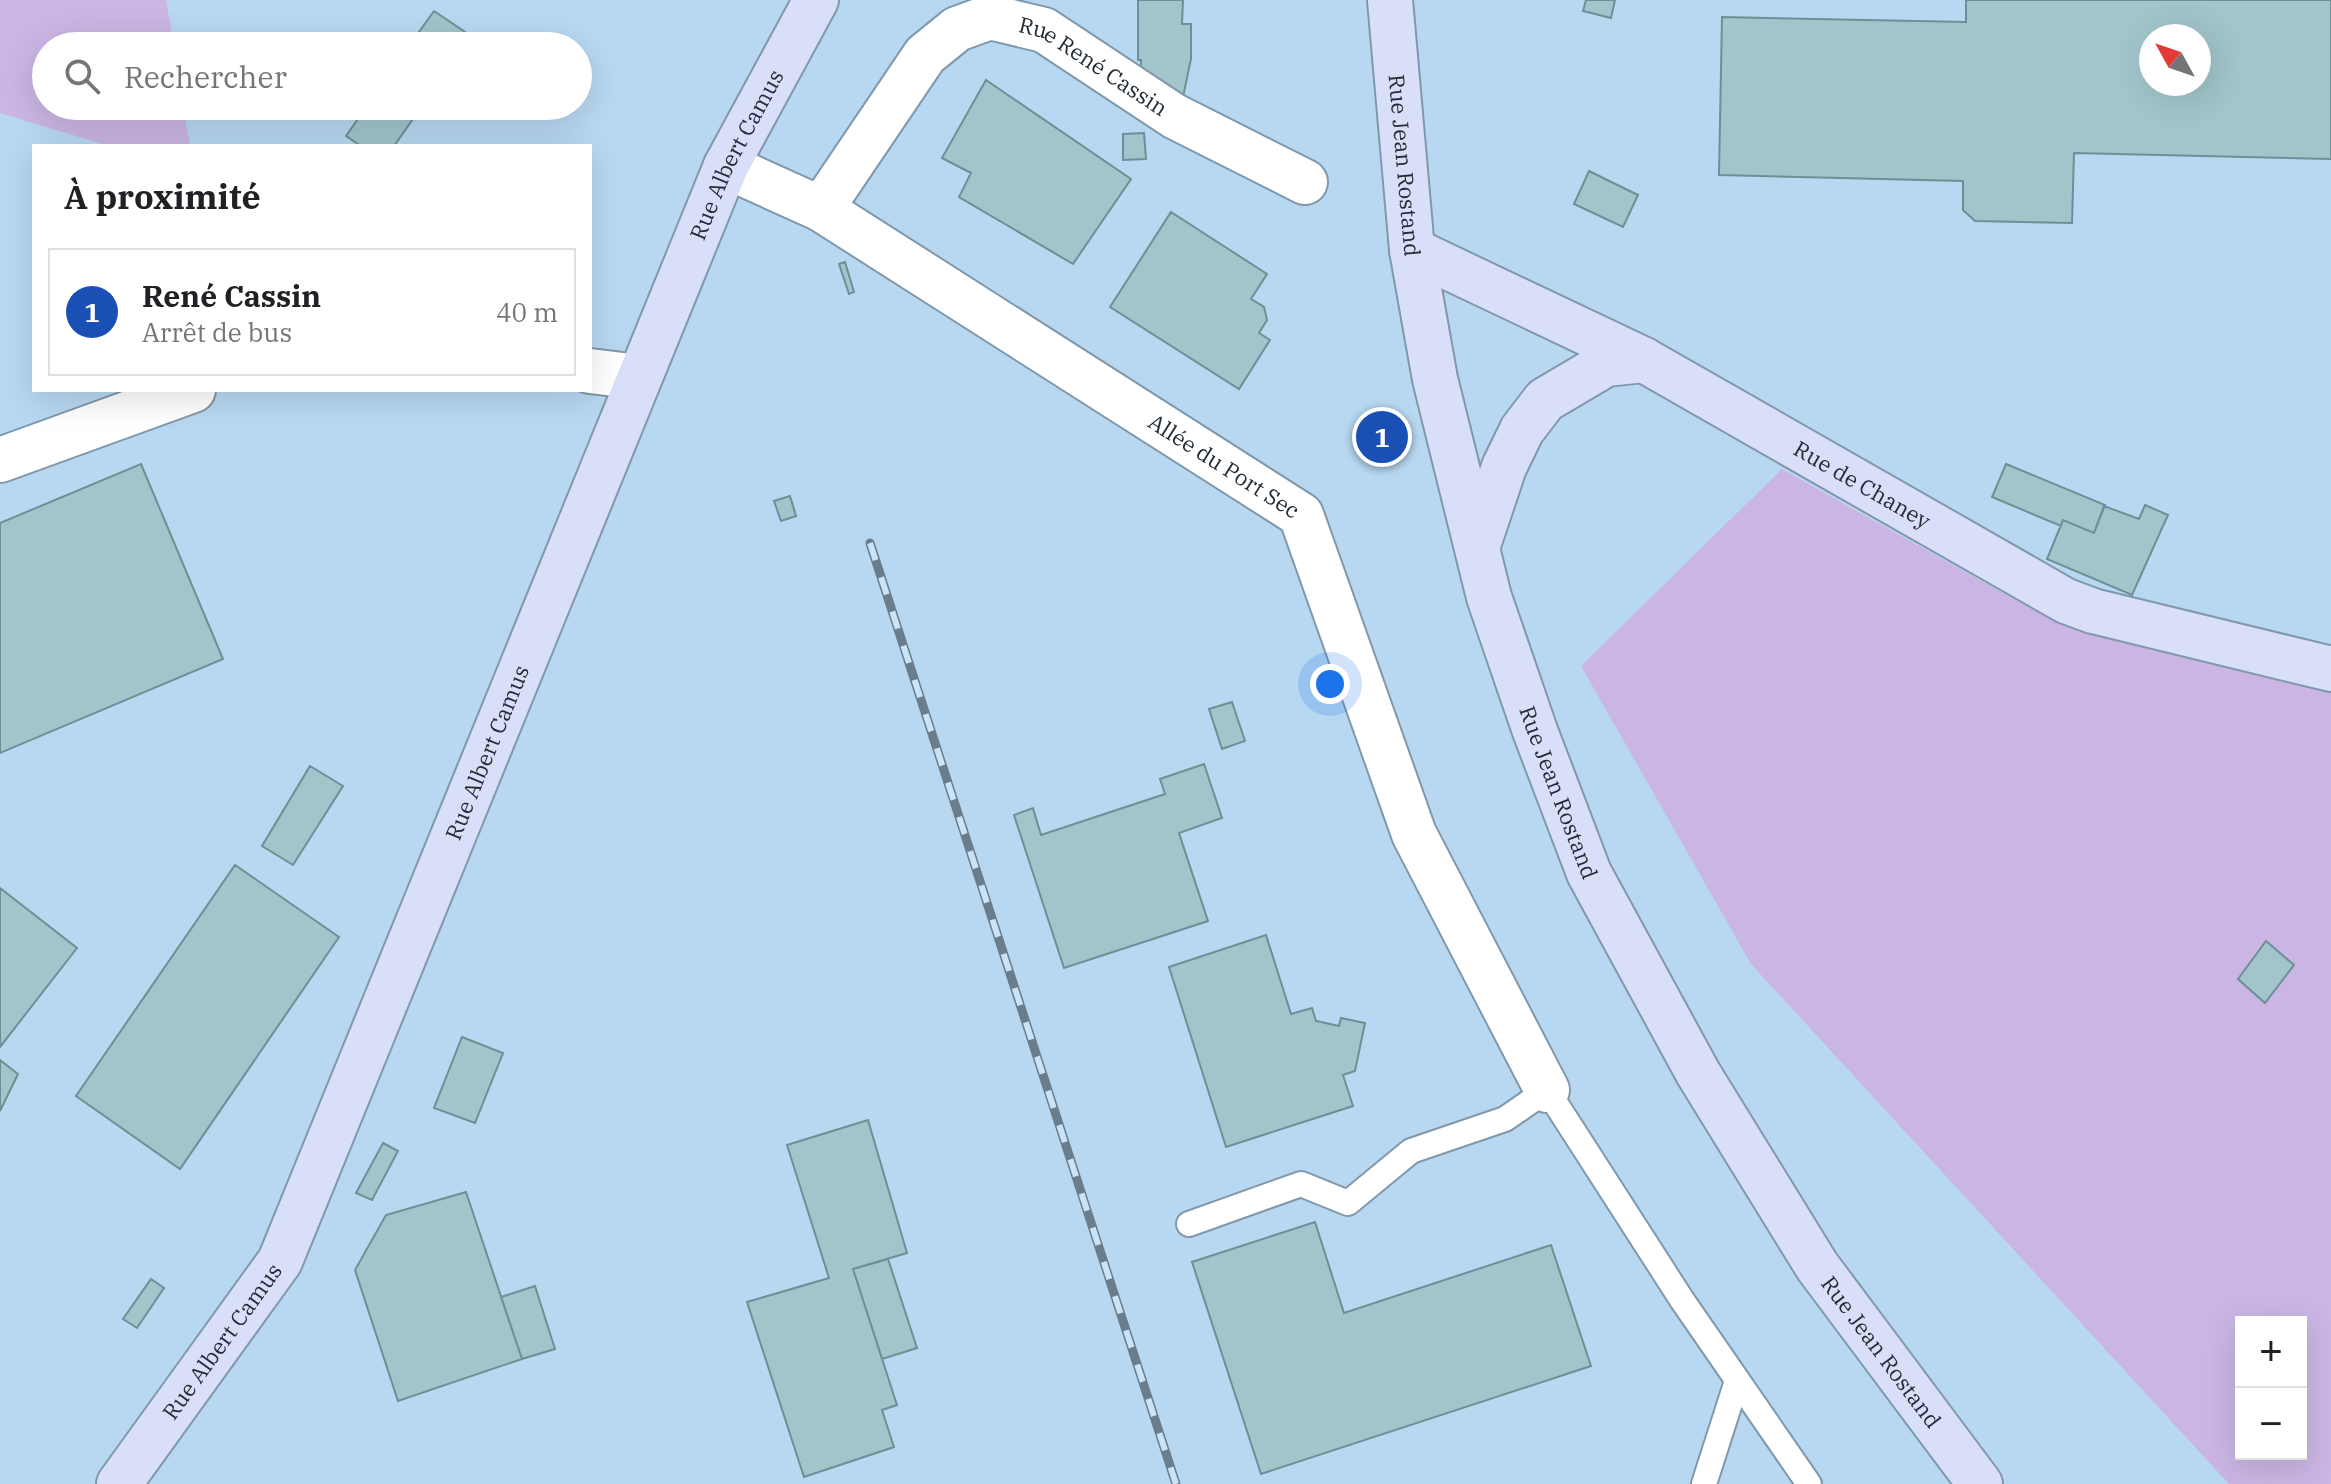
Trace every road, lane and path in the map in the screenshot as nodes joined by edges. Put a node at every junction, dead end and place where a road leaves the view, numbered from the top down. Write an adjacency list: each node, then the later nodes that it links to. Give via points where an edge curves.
1 (816, 0): 3 (street, Rue Albert Camus)
2 (1390, 0): 6 (street, Rue Jean Rostand)
3 (726, 166): 5 (street); 9 (street, Rue Albert Camus)
4 (1305, 182): 5 (street, Rue René Cassin, via 1174,116 1044,30 990,17 957,29 925,55)
5 (821, 209): 14 (street, Allée du Port Sec, via 1301,515 1414,834)
6 (1412, 250): 7 (street, Rue de Chaney); 12 (street, Rue Jean Rostand, via 1435,379)
7 (1644, 360): 12 (street, via 1606,364 1545,400 1504,467); 13 (street, Rue de Chaney, via 2066,601)
8 (592, 371): 9 (street)
9 (639, 377): 17 (street, Rue Albert Camus, via 280,1261)
10 (187, 392): 11 (street)
11 (0, 460)
12 (1478, 545): 20 (street, Rue Jean Rostand, via 1489,597 1589,873 1698,1073 1817,1266)
13 (2331, 669)
14 (1547, 1090): 15 (lane, via 1505,1119 1411,1151 1348,1203 1301,1184); 16 (lane)
15 (1189, 1224)
16 (1737, 1381): 18 (lane); 19 (lane)
17 (119, 1484)
18 (1704, 1484)
19 (1809, 1484)
20 (1980, 1484)

